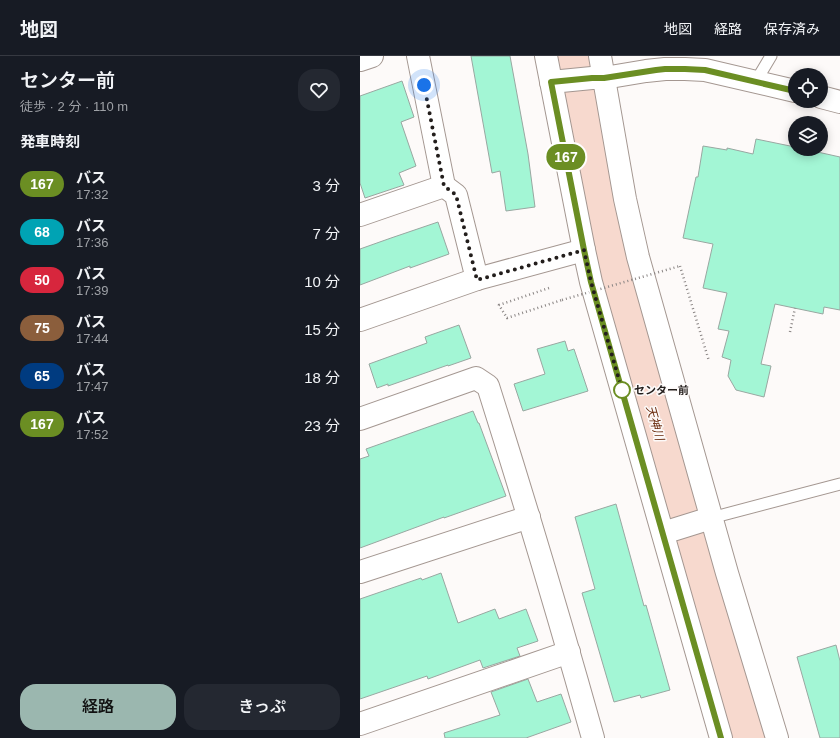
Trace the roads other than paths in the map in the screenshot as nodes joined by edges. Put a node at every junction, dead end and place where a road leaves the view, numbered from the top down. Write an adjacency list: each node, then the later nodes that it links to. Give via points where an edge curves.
1 (372, 56): 6 (street)
2 (418, 56): 13 (street)
3 (546, 56): 8 (street)
4 (600, 56): 7 (street)
5 (771, 56): 9 (lane)
6 (360, 60)
7 (598, 78): 8 (street); 9 (street, via 665,69 685,69 705,70); 21 (street, via 638,257)
8 (557, 81): 15 (street)
9 (756, 81): 10 (street)
10 (788, 89)
11 (828, 99): 12 (street)
12 (840, 102)
13 (444, 186): 14 (street); 16 (street, via 456,195)
14 (360, 215)
15 (584, 250): 16 (street); 21 (street, via 591,282)
16 (477, 280): 17 (street)
17 (360, 320)
18 (360, 418): 20 (street, via 476,378 488,386)
19 (840, 484): 21 (lane)
20 (529, 517): 22 (street); 23 (street)
21 (686, 526): 26 (street); 27 (street, via 727,573)
22 (360, 572)
23 (569, 652): 24 (street); 25 (street)
24 (360, 724)
25 (593, 738)
26 (721, 738)
27 (777, 738)

